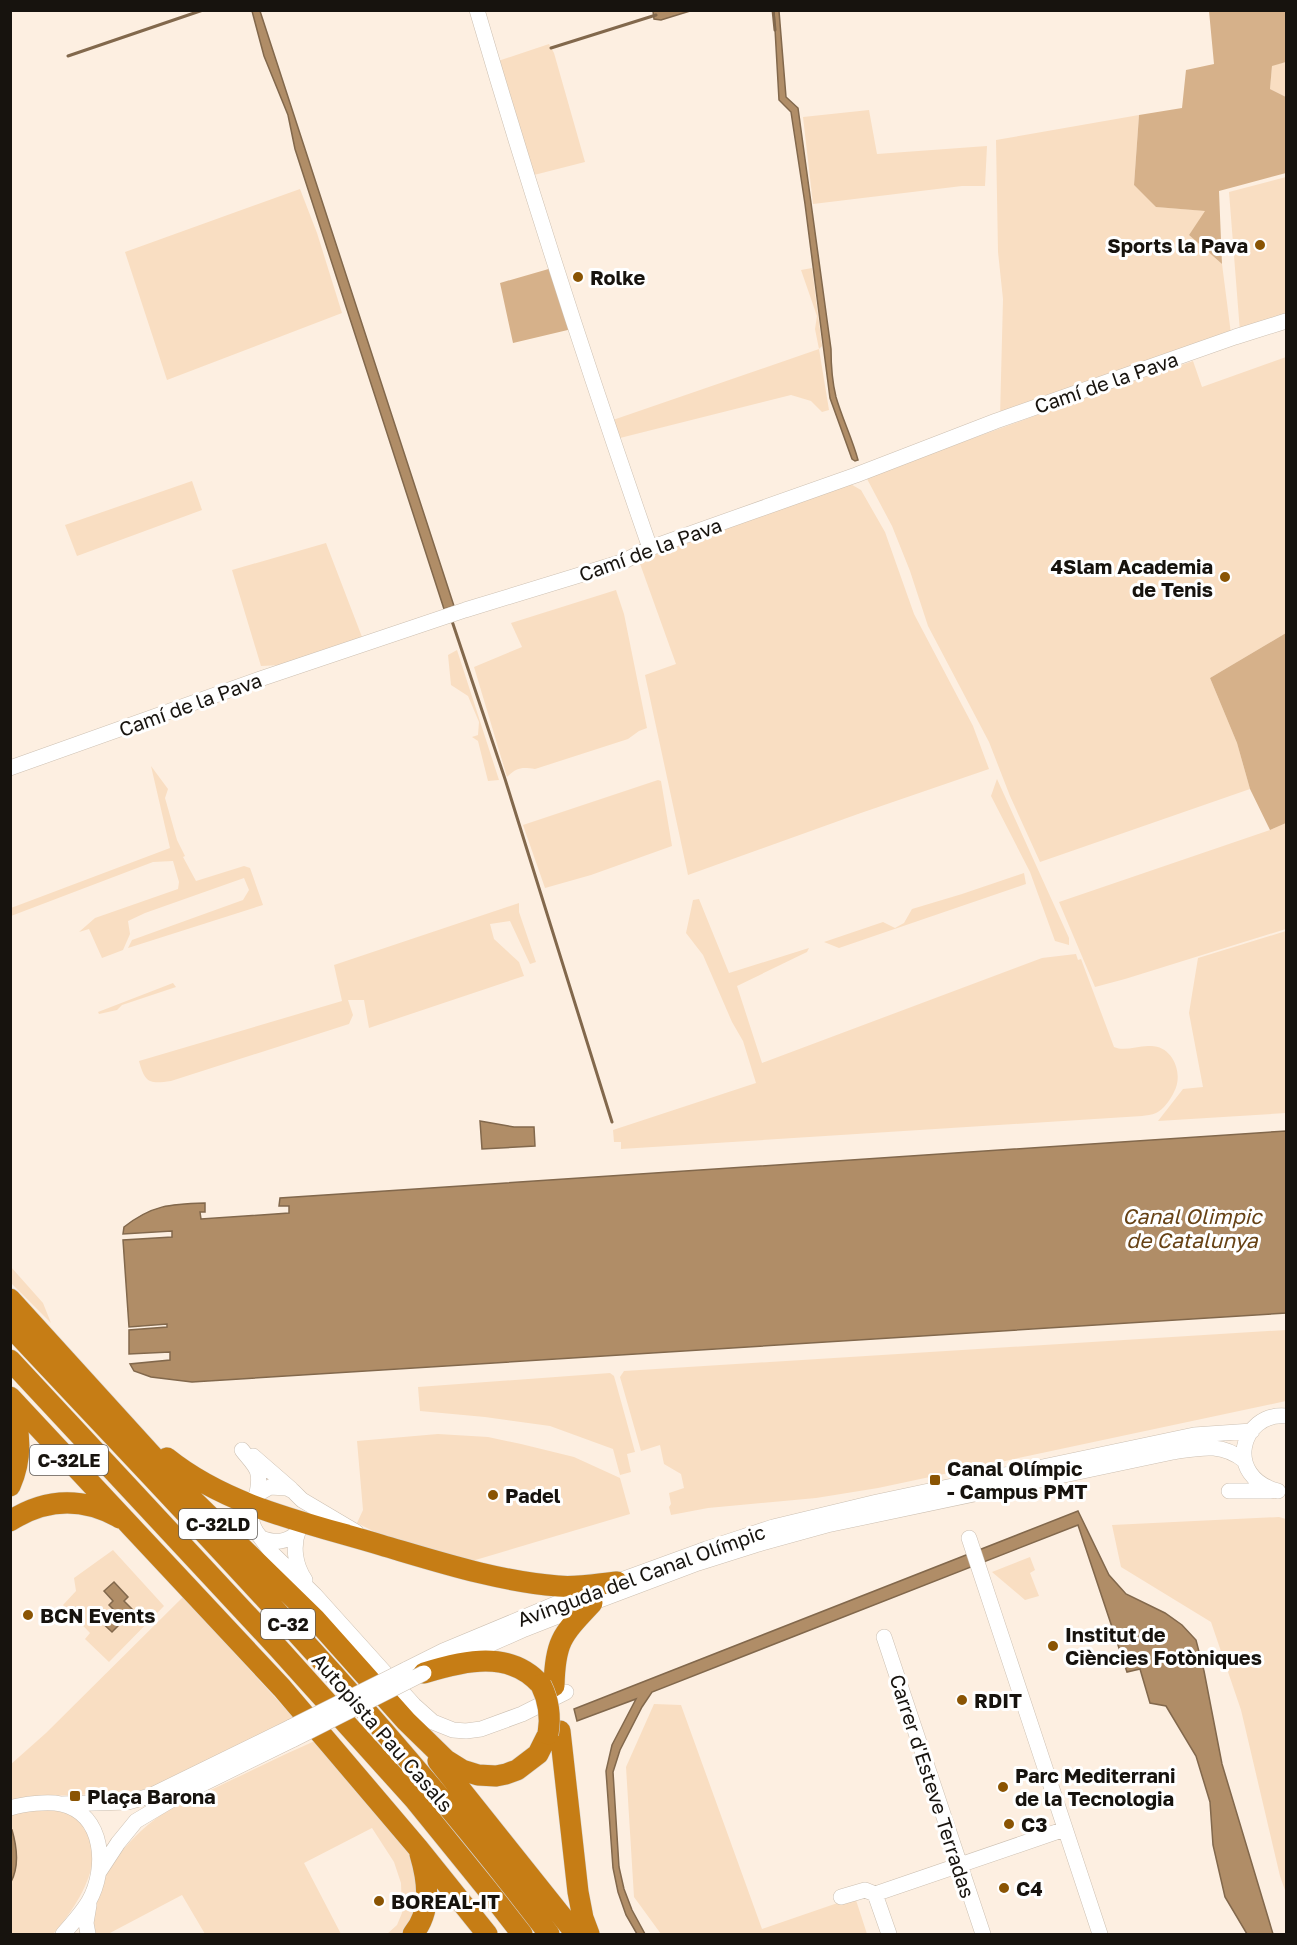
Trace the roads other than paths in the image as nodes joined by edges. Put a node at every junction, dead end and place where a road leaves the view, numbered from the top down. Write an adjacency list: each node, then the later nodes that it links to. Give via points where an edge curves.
1 (477, 10): 3 (street, via 522,163)
2 (1287, 321): 3 (street, Camí de la Pava, via 996,421)
3 (650, 548): 4 (street, Camí de la Pava, via 622,562 441,618)
4 (10, 768)
5 (10, 1299): 10 (highway, C-32LD)
6 (10, 1326): 47 (highway, Autopista Pau Casals / C-32, via 284,1619 497,1865)
7 (10, 1360): 46 (highway, Autopista Pau Casals / C-32, via 414,1799)
8 (10, 1397): 19 (highway, C-32LE)
9 (10, 1404): 14 (highway, via 20,1441 17,1472)
10 (112, 1410): 17 (highway, via 180,1468 215,1489); 30 (highway, C-32LD, via 190,1497 315,1619)
11 (1287, 1416): 12 (street, via 1265,1419)
12 (1252, 1431): 13 (street, via 1246,1441); 24 (street, Avinguda del Canal Olímpic, via 1194,1436 819,1516 751,1533)
13 (1246, 1466): 15 (street, Avinguda del Canal Olímpic, via 1257,1482); 15 (street, via 1245,1483 1229,1491); 26 (street, Avinguda del Canal Olímpic, via 1227,1450 1204,1447 1173,1452 813,1529 698,1563)
14 (10, 1486)
15 (1282, 1491)
16 (298, 1495): 17 (street, via 275,1486 264,1490); 17 (street, via 242,1450 258,1474); 20 (street, via 304,1514); 23 (street)
17 (255, 1500): 20 (highway); 21 (street, via 253,1529)
18 (10, 1521): 19 (highway, via 39,1506 73,1503)
19 (128, 1523): 36 (highway, C-32LE, via 282,1688)
20 (300, 1528): 21 (street, via 285,1541); 23 (highway); 25 (street, via 296,1563)
21 (261, 1538): 25 (street)
22 (970, 1542): 35 (street)
23 (382, 1545): 24 (highway, via 519,1581 558,1587)
24 (617, 1582): 28 (street, Avinguda del Canal Olímpic, via 443,1651)
25 (315, 1595): 29 (street, via 414,1706 444,1727 460,1731 481,1729 522,1714)
26 (592, 1603): 28 (street, Avinguda del Canal Olímpic); 29 (highway, via 561,1640)
27 (884, 1637): 37 (street, Carrer d'Esteve Terradas)
28 (414, 1672): 29 (highway, via 463,1662 495,1661 523,1669); 31 (street, Avinguda del Canal Olímpic, bridge)
29 (554, 1688): 32 (highway, bridge, via 547,1699)
30 (406, 1721): 32 (highway, via 454,1765 486,1776 506,1774 527,1763); 48 (highway, C-32LD)
31 (293, 1733): 33 (street, Avinguda del Canal Olímpic, via 141,1799); 38 (street, Avinguda del Canal Olímpic, via 136,1821)
32 (554, 1733): 49 (highway, via 578,1892)
33 (61, 1804): 34 (street, Avinguda del Canal Olímpic, via 21,1804); 38 (street, via 83,1816 93,1827 100,1853)
34 (10, 1808)
35 (1065, 1829): 37 (street); 52 (street)
36 (418, 1848): 44 (highway, via 427,1887 425,1909); 45 (highway, C-32LE)
37 (960, 1865): 39 (street); 51 (street, Carrer d'Esteve Terradas)
38 (99, 1872): 41 (street)
39 (870, 1892): 40 (street); 50 (street)
40 (841, 1897)
41 (90, 1900): 42 (street); 43 (street)
42 (63, 1935)
43 (88, 1935)
44 (413, 1935)
45 (487, 1935)
46 (522, 1935)
47 (549, 1935)
48 (576, 1935)
49 (589, 1935)
50 (888, 1935)
51 (983, 1935)
52 (1100, 1935)

